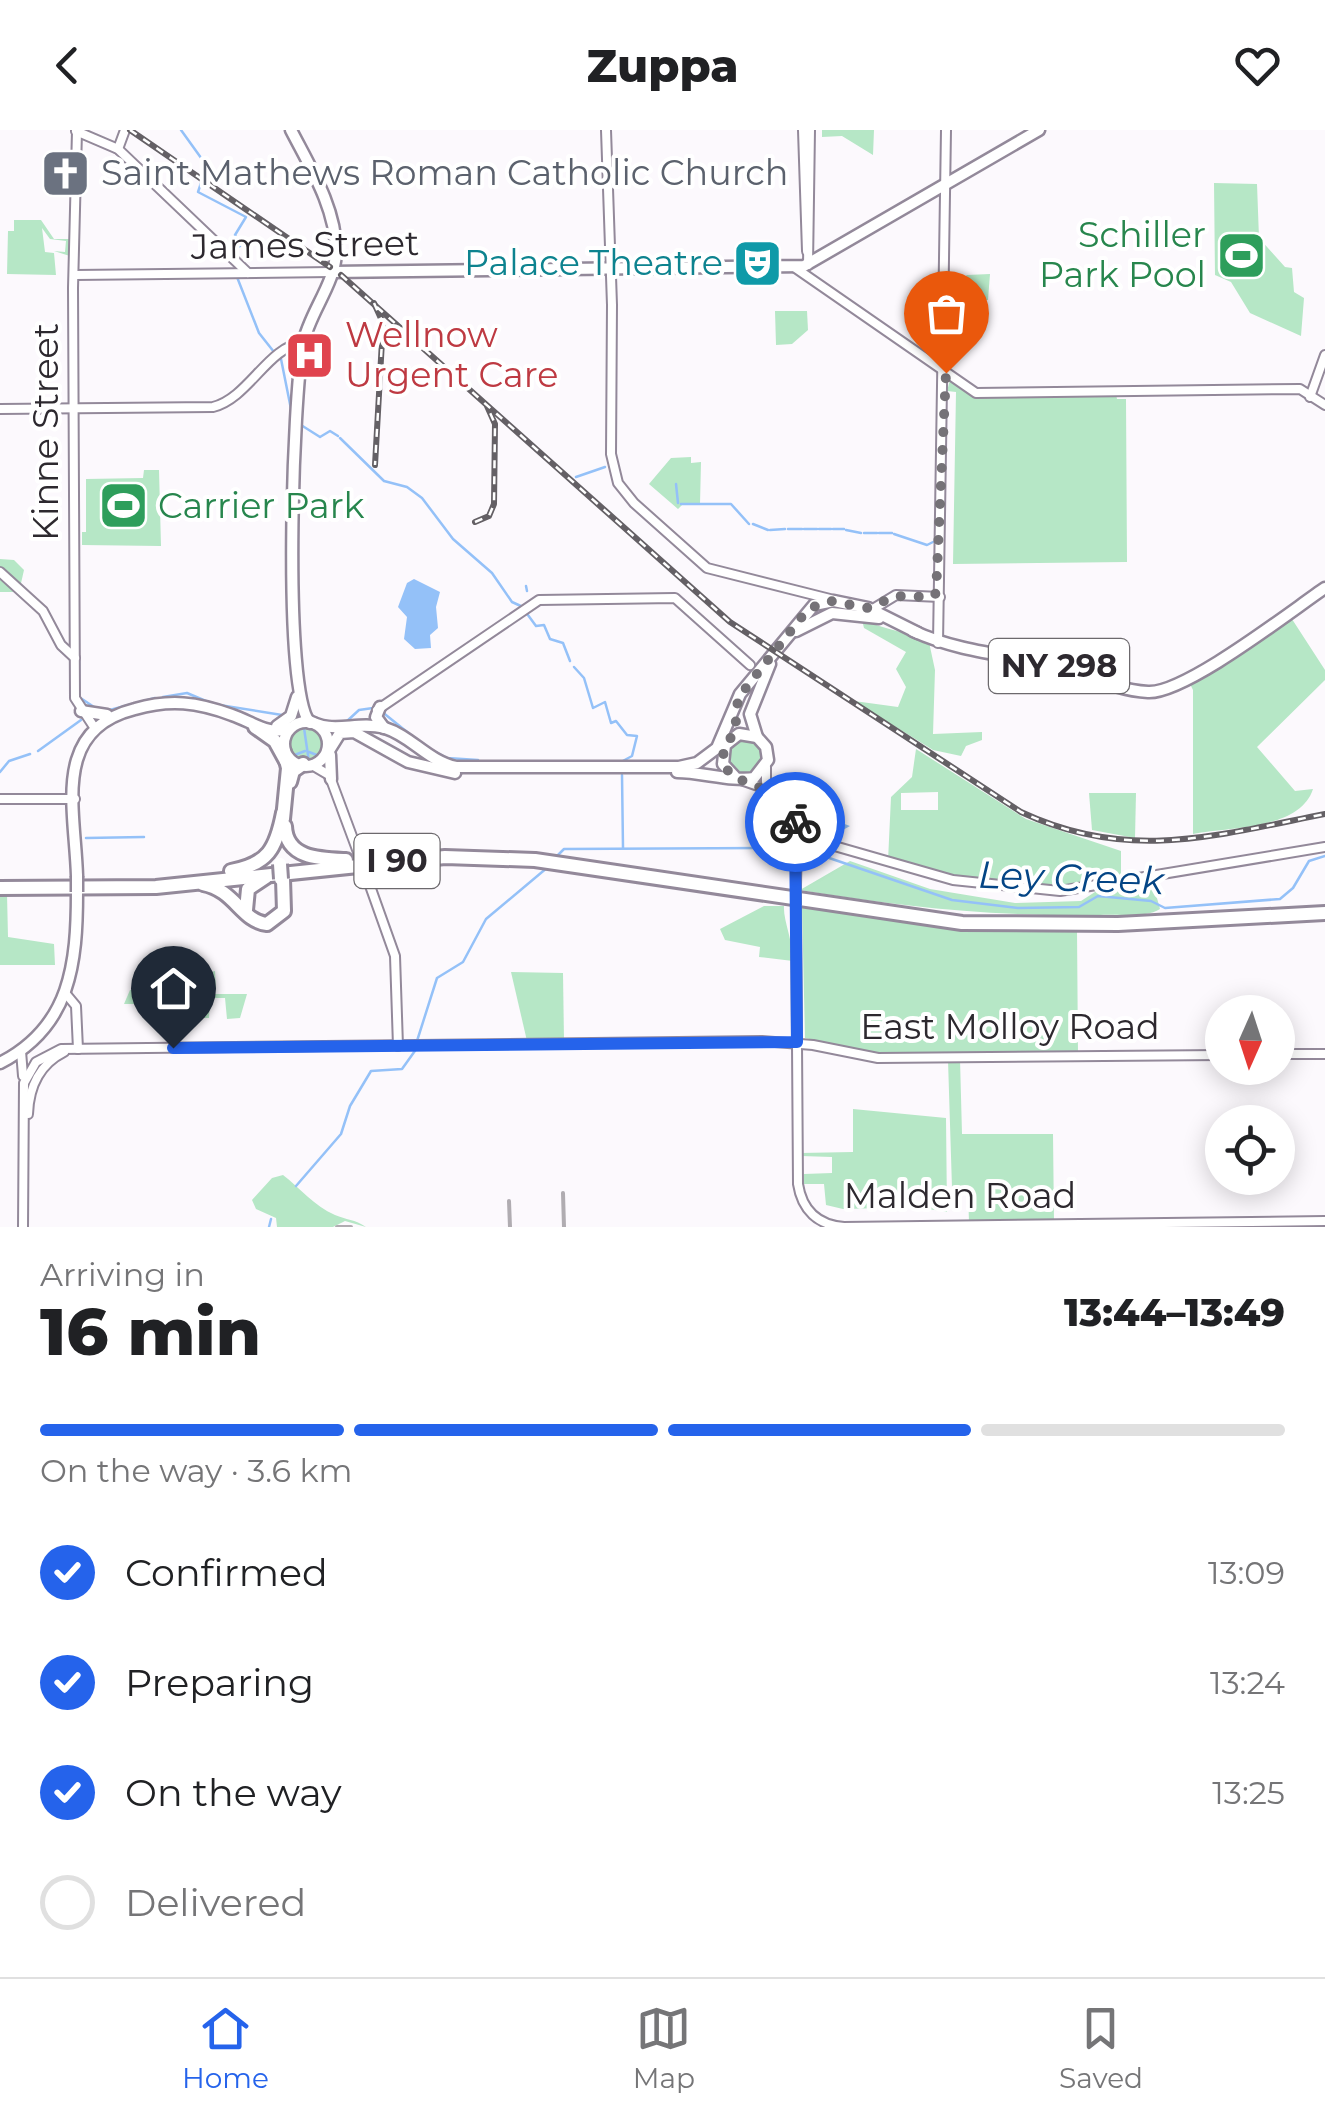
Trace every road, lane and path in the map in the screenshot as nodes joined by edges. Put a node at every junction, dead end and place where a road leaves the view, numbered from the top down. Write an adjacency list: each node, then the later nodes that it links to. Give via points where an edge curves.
1 (76, 130): 8 (street); 14 (street, Kinne Street)
2 (290, 130): 10 (main road, via 324,207)
3 (606, 130): 11 (street)
4 (806, 130): 13 (street, via 808,251)
5 (946, 130): 9 (street)
6 (1040, 130): 9 (main road, James Street)
7 (124, 133): 8 (street)
8 (118, 149): 12 (street)
9 (946, 186): 13 (main road, James Street); 17 (street)
10 (333, 267): 11 (main road, James Street); 12 (street, James Street); 15 (main road)
11 (612, 269): 13 (main road, James Street); 27 (street, via 612,461 628,498 708,568)
12 (247, 271): 14 (street, James Street)
13 (802, 271): 18 (street)
14 (74, 276): 22 (street, Kinne Street)
15 (303, 343): 22 (street, via 289,347 218,406); 35 (main road, via 294,446)
16 (1325, 355): 20 (street)
17 (944, 360): 18 (street); 19 (street)
18 (934, 364): 19 (street)
19 (949, 375): 20 (street, via 979,393 1286,389); 26 (street)
20 (1310, 397): 21 (street)
21 (1325, 405)
22 (74, 408): 23 (street); 34 (street, Kinne Street)
23 (0, 409)
24 (0, 572): 34 (street, via 43,610)
25 (1325, 588): 33 (main road, NY 298, via 1197,674 1155,692)
26 (936, 597): 29 (street, via 901,595); 33 (street)
27 (815, 600): 28 (main road, NY 298); 30 (main road)
28 (839, 607): 29 (main road, NY 298); 31 (main road, NY 298)
29 (871, 610): 32 (main road, NY 298); 32 (main road, NY 298)
30 (797, 621): 31 (main road); 36 (main road)
31 (793, 633): 36 (main road)
32 (918, 633): 33 (main road, NY 298)
33 (938, 643)
34 (73, 653): 41 (street, Kinne Street)
35 (297, 658): 38 (main road); 45 (main road)
36 (756, 674): 37 (main road); 39 (main road); 43 (street, via 675,598 545,598 500,623)
37 (740, 694): 39 (main road, via 743,708); 40 (main road)
38 (298, 696): 44 (main road, via 284,722); 47 (main road)
39 (754, 702): 51 (main road, via 750,721)
40 (735, 706): 53 (main road, via 736,727); 60 (main road, via 717,748 697,762)
41 (80, 711): 42 (main road); 49 (main road)
42 (113, 715): 44 (main road, via 175,701); 49 (main road)
43 (373, 718): 46 (main road); 48 (main road); 48 (main road); 52 (street)
44 (254, 725): 47 (main road, via 270,732); 55 (main road); 59 (highway, via 277,743)
45 (314, 725): 46 (main road); 46 (main road, via 335,732); 47 (main road); 54 (main road)
46 (352, 726)
47 (290, 727): 55 (main road)
48 (385, 728): 50 (main road)
49 (91, 730): 66 (main road, via 77,752)
50 (401, 736): 56 (main road, via 403,748); 61 (main road, via 443,764)
51 (757, 736): 53 (main road, via 744,734); 58 (main road, via 767,751)
52 (373, 742): 54 (main road, via 348,731); 56 (main road)
53 (726, 745): 60 (main road, via 711,767); 65 (main road, via 725,768)
54 (331, 747): 57 (main road); 64 (main road)
55 (284, 750): 57 (main road); 59 (highway)
56 (390, 753): 61 (main road, via 422,767)
57 (307, 765): 64 (street); 71 (highway, via 292,772)
58 (766, 767): 65 (main road, via 754,778); 67 (street, via 766,782)
59 (288, 768): 71 (highway)
60 (670, 768): 63 (main road)
61 (481, 770): 62 (main road); 62 (main road)
62 (566, 770): 63 (main road); 63 (main road)
63 (651, 770): 65 (main road)
64 (330, 777): 78 (street)
65 (739, 779): 67 (street)
66 (75, 784): 69 (main road); 70 (main road)
67 (784, 797): 72 (street, via 795,816)
68 (0, 799): 69 (street)
69 (59, 799): 70 (street)
70 (75, 799): 83 (main road, bridge, via 76,955)
71 (284, 814): 78 (highway, via 292,848); 79 (highway); 80 (highway, via 266,860)
72 (796, 845): 74 (street, via 807,837 953,880 1060,891); 84 (street, bridge)
73 (461, 846): 75 (highway)
74 (1325, 847)
75 (436, 852): 77 (highway, I 90); 78 (highway, I 90)
76 (539, 852): 77 (highway)
77 (557, 858): 82 (highway, I 90, via 973,919)
78 (360, 861): 80 (highway, I 90); 85 (street, via 395,956)
79 (281, 872): 80 (highway, I 90); 80 (highway, via 284,912 267,924 251,919 223,890); 82 (highway, I 90, via 473,856 535,860 962,924 1118,924)
80 (192, 880): 81 (highway, I 90)
81 (0, 885)
82 (1325, 911)
83 (66, 994): 86 (street, via 76,1006); 90 (main road)
84 (797, 1042): 85 (street, East Molloy Road); 89 (street, East Molloy Road, via 878,1058); 93 (street, Malden Road, via 798,1184 810,1212 839,1226)
85 (398, 1046): 86 (street, East Molloy Road)
86 (78, 1048): 90 (street, East Molloy Road); 92 (street, via 49,1061)
87 (1295, 1054): 88 (street)
88 (1325, 1054)
89 (1205, 1055)
90 (29, 1060): 91 (main road); 92 (street); 92 (street)
91 (0, 1063)
92 (27, 1088): 94 (street)
93 (1325, 1221)
94 (26, 1227)

